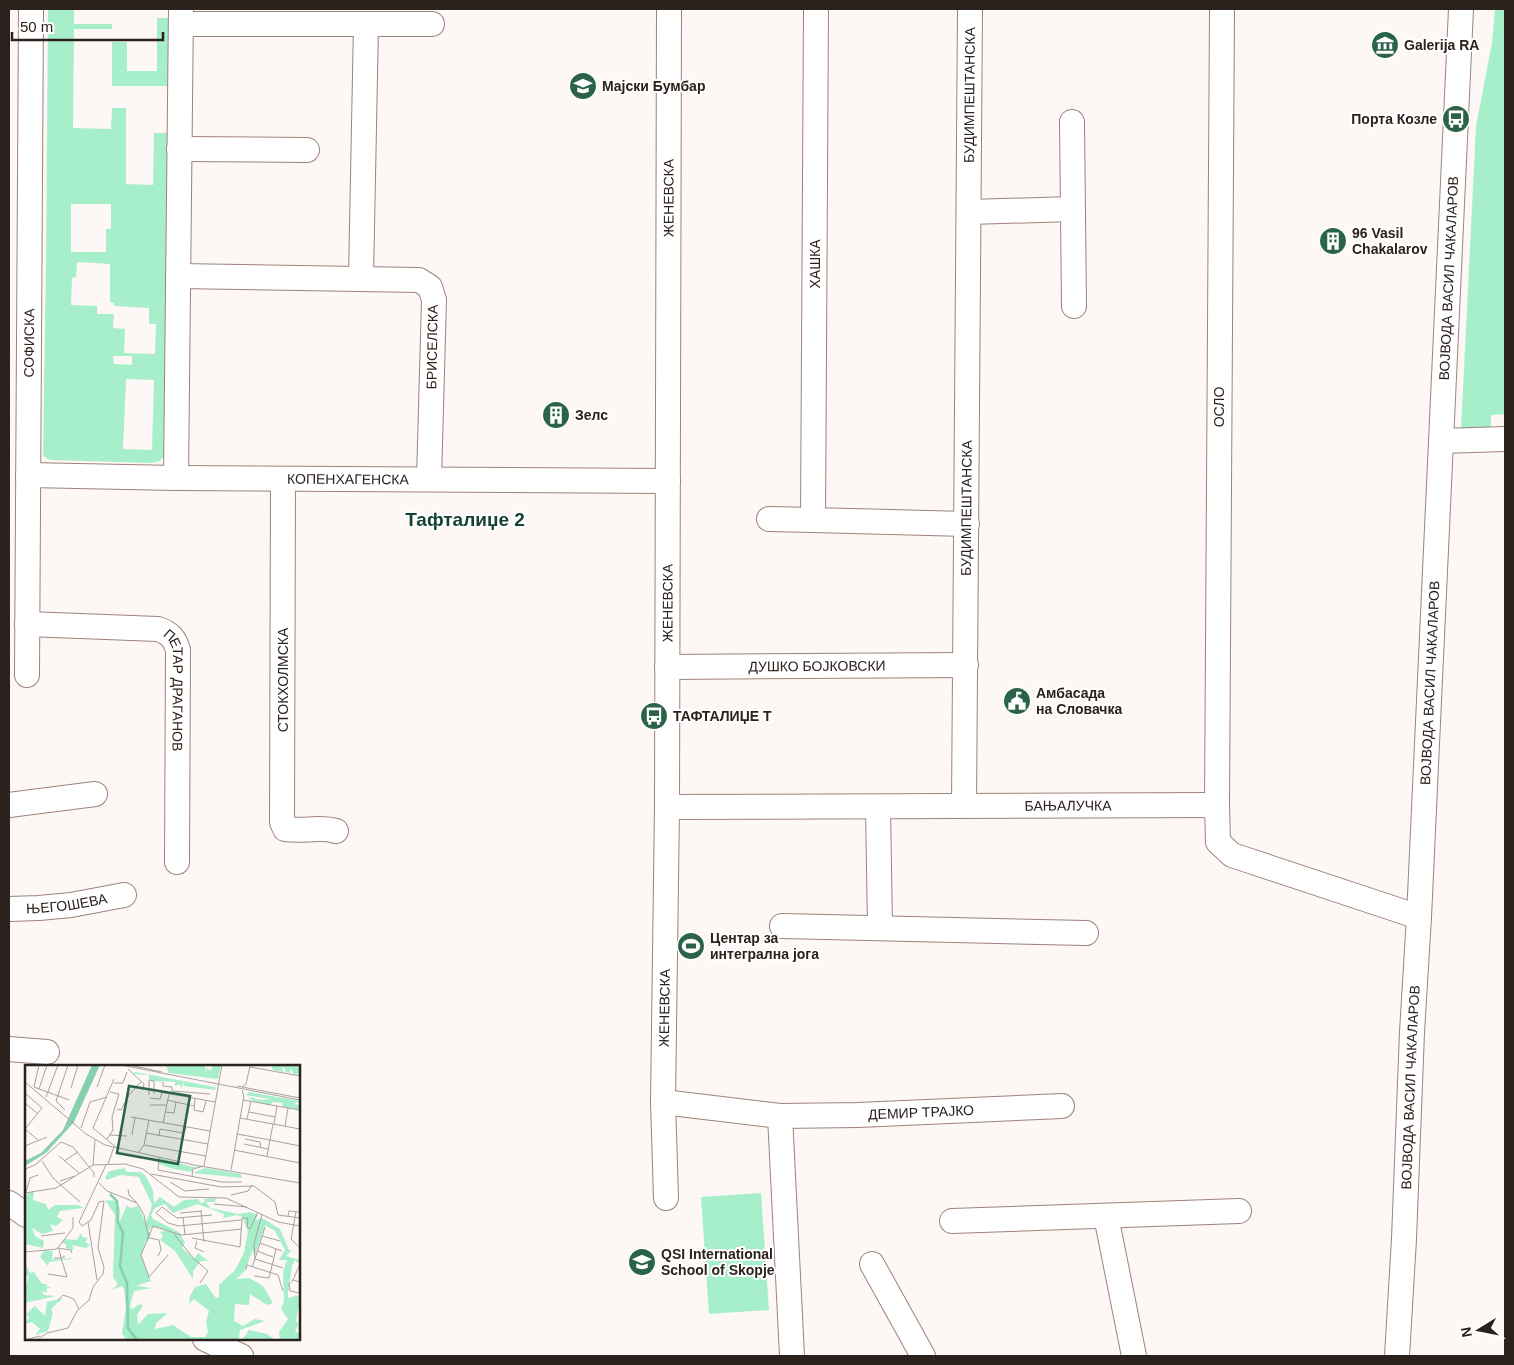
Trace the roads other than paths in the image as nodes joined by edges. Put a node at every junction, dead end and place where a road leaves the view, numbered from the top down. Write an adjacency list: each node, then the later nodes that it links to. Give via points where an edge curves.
1 (31, 9): 13 (street, СОФИСКА)
2 (669, 9): 26 (street, ЖЕНЕВСКА)
3 (816, 9): 28 (street, ХАШКА)
4 (970, 9): 15 (street, БУДИМПЕШТАНСКА)
5 (1222, 9): 36 (street, ОСЛО)
6 (1461, 9): 21 (street, ВОЈВОДА ВАСИЛ ЧАКАЛАРОВ)
7 (181, 16): 8 (street); 11 (street)
8 (366, 24): 9 (street); 17 (street)
9 (432, 24)
10 (1072, 122): 14 (street)
11 (179, 149): 12 (street); 16 (street)
12 (307, 150)
13 (19, 180): 19 (street, СОФИСКА)
14 (1073, 209): 15 (street); 18 (street)
15 (969, 212): 29 (street, БУДИМПЕШТАНСКА)
16 (178, 276): 17 (street, БРИСЕЛСКА); 23 (street)
17 (361, 278): 25 (street, БРИСЕЛСКА, via 419,280 430,287 434,300)
18 (1074, 306)
19 (19, 415): 22 (street, СОФИСКА)
20 (1505, 439): 21 (street)
21 (1441, 441): 44 (street, ВОЈВОДА ВАСИЛ ЧАКАЛАРОВ)
22 (28, 475): 23 (street, КОПЕНХАГЕНСКА); 30 (street, СОФИСКА)
23 (176, 478): 24 (street, КОПЕНХАГЕНСКА)
24 (283, 479): 25 (street, КОПЕНХАГЕНСКА); 40 (street, СТОКХОЛМСКА, via 282,822 285,829 329,829)
25 (429, 479): 26 (street, КОПЕНХАГЕНСКА)
26 (668, 481): 32 (street, ЖЕНЕВСКА)
27 (769, 518): 28 (street)
28 (813, 520): 29 (street)
29 (966, 524): 31 (street, БУДИМПЕШТАНСКА)
30 (27, 624): 33 (street, СОФИСКА); 41 (street, ПЕТАР ДРАГАНОВ, via 158,629 170,634 175,641 178,650)
31 (966, 665): 32 (street, ДУШКО БОЈКОВСКИ); 37 (street, БУДИМПЕШТАНСКА)
32 (668, 667): 38 (street, ЖЕНЕВСКА)
33 (26, 675)
34 (95, 794): 35 (street)
35 (9, 805)
36 (1217, 805): 37 (street, БАЊАЛУЧКА); 44 (street, via 1218,842 1232,855)
37 (964, 806): 39 (street, БАЊАЛУЧКА)
38 (667, 807): 39 (street, БАЊАЛУЧКА); 50 (street, ЖЕНЕВСКА)
39 (878, 807): 46 (street)
40 (336, 832)
41 (177, 862)
42 (124, 895): 43 (street, ЊЕГОШЕВА, via 70,905)
43 (9, 909)
44 (1419, 917): 63 (street, ВОЈВОДА ВАСИЛ ЧАКАЛАРОВ)
45 (782, 926): 46 (street)
46 (880, 928): 47 (street)
47 (1086, 933)
48 (9, 1049): 49 (street)
49 (47, 1052)
50 (663, 1102): 52 (street, ДЕМИР ТРАЈКО); 53 (street, ЖЕНЕВСКА)
51 (1062, 1106): 52 (street, ДЕМИР ТРАЈКО)
52 (780, 1116): 60 (street)
53 (666, 1198)
54 (1239, 1211): 55 (street)
55 (1106, 1216): 56 (street); 62 (street)
56 (952, 1220)
57 (872, 1264): 61 (street)
58 (207, 1340): 59 (street)
59 (241, 1356)
60 (792, 1356)
61 (923, 1356)
62 (1134, 1356)
63 (1397, 1356)

